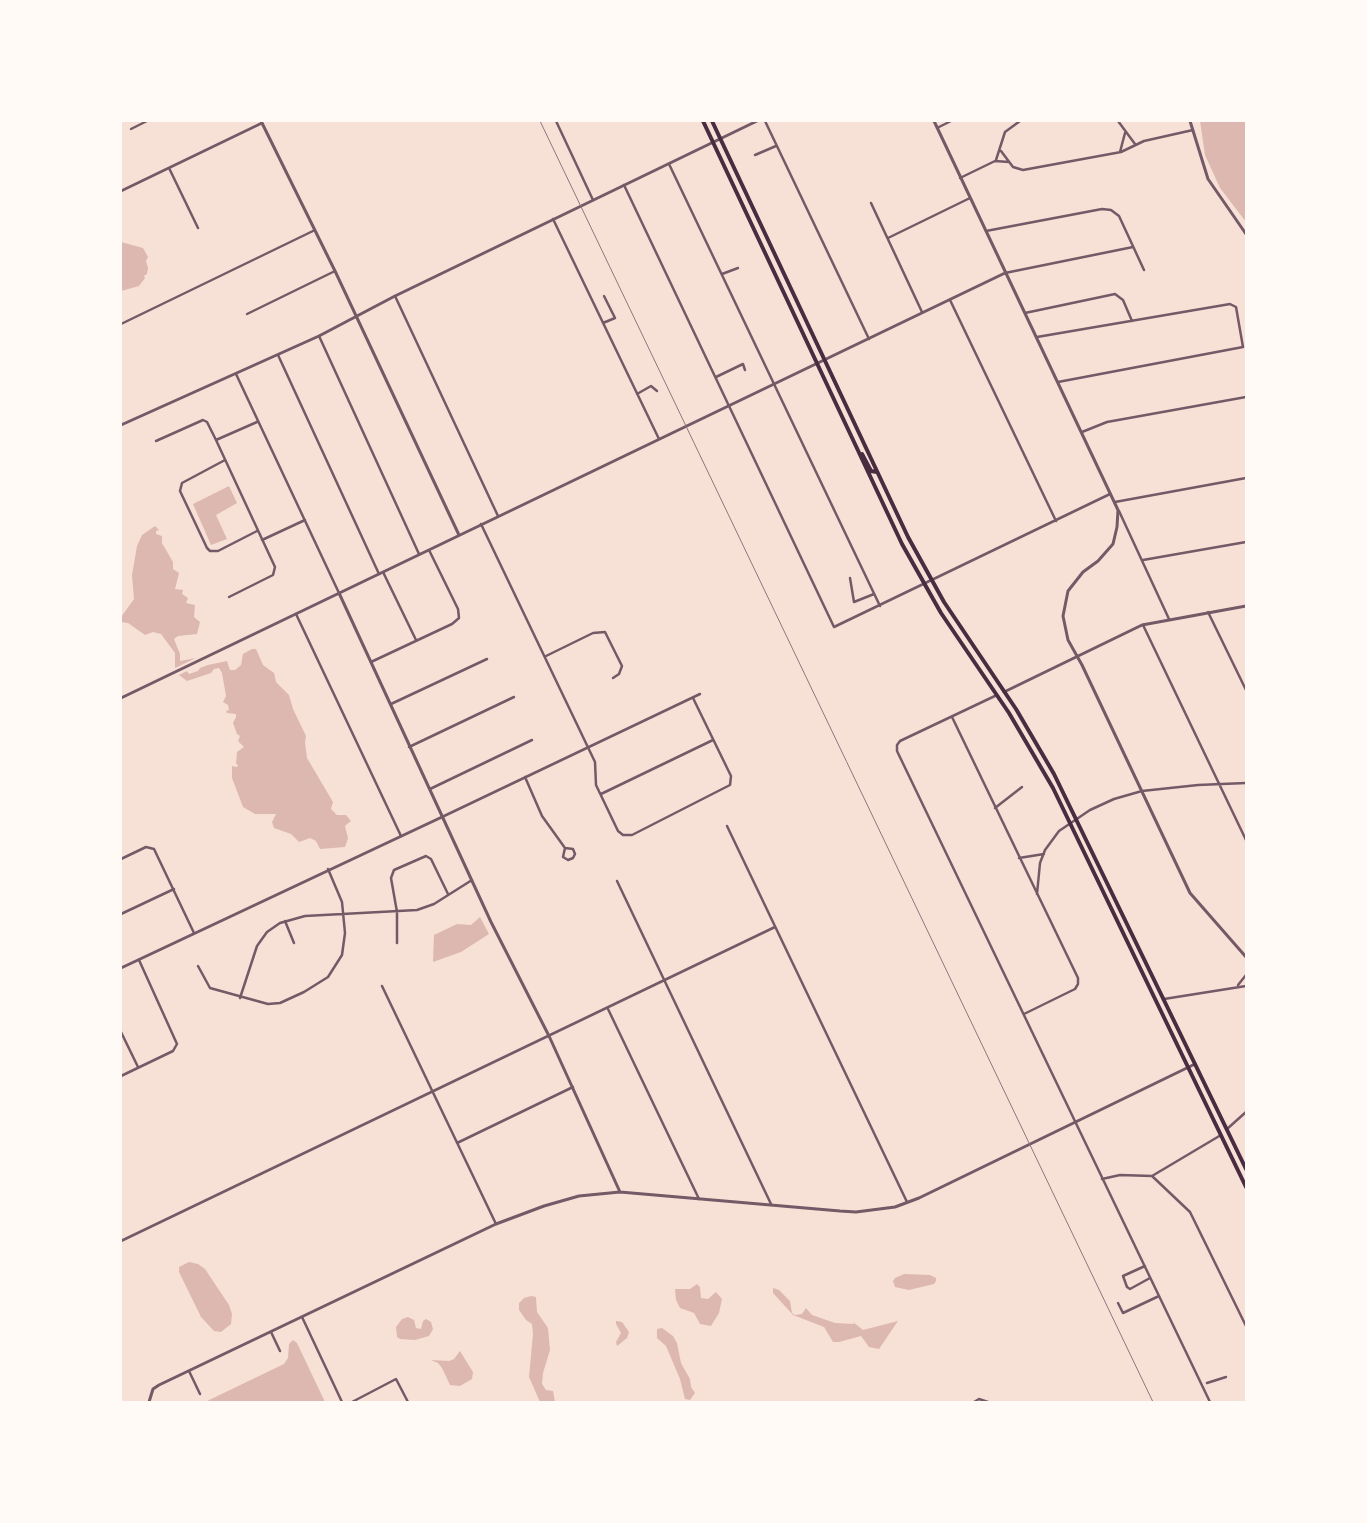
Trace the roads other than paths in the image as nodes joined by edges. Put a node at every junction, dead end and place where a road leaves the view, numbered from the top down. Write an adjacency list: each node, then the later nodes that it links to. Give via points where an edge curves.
1 (147, 121): 14 (street)
2 (556, 121): 32 (street)
3 (703, 121): 18 (main road)
4 (712, 121): 17 (main road)
5 (757, 121): 17 (street)
6 (764, 121): 20 (street)
7 (934, 121): 13 (street)
8 (951, 121): 13 (street)
9 (1020, 121): 21 (street, via 1005,132)
10 (1118, 121): 16 (street)
11 (1190, 121): 15 (street)
12 (262, 122): 27 (street); 36 (street)
13 (937, 128): 28 (street)
14 (131, 130)
15 (1193, 130): 19 (street); 38 (street, via 1208,179)
16 (1125, 133): 19 (street); 22 (street)
17 (720, 139): 18 (street); 42 (main road)
18 (713, 143): 26 (street); 41 (main road)
19 (1136, 144): 22 (street)
20 (776, 146): 23 (street); 62 (street)
21 (1001, 151): 24 (street); 25 (street)
22 (1120, 152): 25 (street, via 1024,170)
23 (755, 155)
24 (995, 161): 25 (street); 28 (street)
25 (1009, 162)
26 (670, 164): 29 (street); 47 (street)
27 (169, 168): 30 (street); 35 (street)
28 (960, 178): 31 (street)
29 (624, 185): 32 (street); 68 (street)
30 (121, 191)
31 (970, 198): 37 (street); 39 (street)
32 (593, 200): 34 (street)
33 (871, 203): 39 (street)
34 (553, 219): 48 (street); 56 (street)
35 (198, 228)
36 (315, 230): 45 (street); 57 (street)
37 (986, 231): 40 (street, via 1102,209 1111,210 1119,216); 46 (street)
38 (1246, 234)
39 (888, 238): 51 (street)
40 (1133, 247): 44 (street); 46 (street)
41 (764, 251): 42 (main road); 65 (main road)
42 (775, 257): 64 (main road)
43 (738, 268): 47 (street)
44 (1144, 270)
45 (335, 271): 53 (street); 54 (street)
46 (1005, 273): 50 (street); 52 (street)
47 (722, 274): 70 (street)
48 (395, 296): 54 (street); 88 (street)
49 (604, 296): 56 (street, via 615,318)
50 (950, 300): 51 (street); 90 (street)
51 (922, 313): 62 (street)
52 (1025, 313): 55 (street, via 1115,294 1123,300); 61 (street)
53 (247, 314)
54 (356, 316): 60 (street); 93 (street)
55 (1132, 321): 59 (street, via 1230,304 1236,307); 61 (street)
56 (603, 323): 72 (street)
57 (121, 324)
58 (1246, 325): 59 (street)
59 (1239, 326): 69 (street, via 1243,347)
60 (319, 336): 63 (street); 97 (street)
61 (1037, 337): 69 (street)
62 (869, 339): 64 (street)
63 (278, 355): 67 (street); 99 (street)
64 (824, 360): 65 (street); 83 (main road)
65 (817, 364): 70 (street); 81 (main road)
66 (746, 370): 68 (street, via 743,364)
67 (235, 373): 75 (street); 76 (street)
68 (716, 377): 74 (street)
69 (1058, 382): 77 (street)
70 (775, 383): 74 (street); 104 (street)
71 (656, 391): 72 (street, via 651,386)
72 (637, 394): 78 (street)
73 (1246, 397): 77 (street, via 1107,422)
74 (729, 404): 78 (street); 106 (street, via 834,627)
75 (257, 422): 79 (street); 89 (street)
76 (121, 425)
77 (1082, 432): 85 (street)
78 (659, 439): 88 (street)
79 (216, 440): 80 (street, via 207,422 202,420); 82 (street)
80 (156, 441)
81 (857, 448): 83 (main road, via 871,471); 102 (main road)
82 (225, 460): 92 (street); 92 (street, via 182,483 180,488 207,548 218,551)
83 (877, 472): 101 (main road)
84 (1246, 478): 86 (street)
85 (1110, 494): 86 (street); 90 (street)
86 (1115, 502): 87 (street)
87 (1118, 510): 98 (street); 114 (street, via 1113,544 1074,581 1064,601 1065,631)
88 (498, 516): 91 (street)
89 (305, 520): 94 (street); 103 (street)
90 (1056, 521): 101 (street)
91 (482, 524): 93 (street); 113 (street)
92 (258, 531): 94 (street)
93 (459, 535): 96 (street)
94 (262, 540): 105 (street, via 274,568 273,575)
95 (1246, 542): 98 (street)
96 (429, 550): 97 (street); 112 (street, via 458,609 459,618)
97 (419, 554): 99 (street)
98 (1143, 560): 110 (street)
99 (381, 573): 103 (street); 112 (street)
100 (850, 578): 104 (street, via 854,602)
101 (931, 580): 102 (street); 120 (main road)
102 (924, 584): 106 (street); 118 (main road)
103 (339, 593): 109 (street); 116 (street)
104 (874, 594): 106 (street)
105 (229, 597)
106 (880, 606)
107 (1246, 606): 108 (street)
108 (1208, 612): 110 (street); 119 (street)
109 (296, 614): 124 (street); 145 (street)
110 (1168, 619): 111 (street)
111 (1142, 625): 114 (street); 134 (street)
112 (416, 640): 116 (street)
113 (546, 656): 117 (street, via 593,633 605,632 622,666 619,674); 132 (street)
114 (1076, 657): 120 (street); 138 (street)
115 (486, 659): 127 (street)
116 (370, 662): 127 (street)
117 (612, 678)
118 (991, 686): 120 (main road); 122 (main road)
119 (1246, 690)
120 (1004, 692): 126 (main road)
121 (700, 694): 125 (street)
122 (997, 695): 126 (main road); 128 (street); 143 (main road, via 1036,757)
123 (514, 697): 131 (street)
124 (121, 698)
125 (693, 698): 130 (street); 132 (street)
126 (1011, 701): 142 (main road)
127 (389, 705): 131 (street)
128 (952, 718): 140 (street); 179 (street, via 900,741 897,751)
129 (532, 740): 137 (street)
130 (713, 740): 139 (street); 139 (street, via 731,776 728,787 632,835 618,831)
131 (409, 747): 137 (street)
132 (589, 748): 133 (street); 139 (street, via 595,762 595,780)
133 (525, 777): 141 (street); 147 (street, via 542,816)
134 (1218, 783): 135 (street); 138 (street); 146 (street)
135 (1246, 783)
136 (1022, 787): 140 (street)
137 (430, 789): 141 (street)
138 (1142, 792): 142 (street, via 1114,799); 167 (street, via 1190,893)
139 (600, 794)
140 (995, 808): 149 (street)
141 (442, 817): 145 (street); 152 (street)
142 (1077, 818): 143 (street); 164 (main road)
143 (1070, 822): 148 (street, via 1059,831); 163 (main road)
144 (727, 826): 161 (street)
145 (401, 836): 151 (street)
146 (1246, 840)
147 (565, 848): 147 (street, via 562,853 565,859 573,858 573,849)
148 (1044, 854): 149 (street); 156 (street)
149 (1019, 858): 156 (street)
150 (121, 859): 154 (street, via 146,847 154,849)
151 (328, 869): 159 (street); 162 (street)
152 (472, 880): 155 (street); 181 (street)
153 (617, 881): 172 (street)
154 (174, 889): 158 (street); 162 (street)
155 (448, 894): 157 (street, via 424,908); 157 (street, via 431,859 422,857 391,873)
156 (1037, 894): 179 (street, via 1078,984)
157 (397, 912): 159 (street); 166 (street)
158 (121, 914)
159 (345, 915): 160 (street, via 305,916); 176 (street, via 342,955 328,977 280,1003)
160 (285, 921): 165 (street); 176 (street, via 266,932 256,946)
161 (775, 927): 172 (street); 199 (street)
162 (194, 933): 168 (street)
163 (1124, 934): 164 (main road); 183 (main road)
164 (1136, 940): 177 (main road)
165 (294, 943)
166 (397, 943)
167 (1246, 957)
168 (139, 960): 170 (street); 184 (street, via 177,1044 173,1051)
169 (198, 966): 176 (street, via 210,988)
170 (121, 968)
171 (1246, 975): 174 (street)
172 (665, 981): 178 (street); 200 (street)
173 (382, 986): 187 (street)
174 (1237, 986): 175 (street); 177 (street)
175 (1246, 986)
176 (240, 998)
177 (1164, 1000): 182 (main road)
178 (608, 1008): 181 (street); 198 (street)
179 (1024, 1014): 189 (street)
180 (121, 1032): 184 (street)
181 (549, 1036): 186 (street); 187 (street)
182 (1195, 1064): 183 (street); 190 (main road)
183 (1188, 1067): 189 (street); 191 (main road)
184 (138, 1068): 185 (street)
185 (121, 1076)
186 (573, 1087): 192 (street); 197 (street)
187 (433, 1092): 192 (street); 202 (street)
188 (1246, 1112): 190 (street)
189 (1076, 1122): 195 (street); 199 (street)
190 (1227, 1129): 193 (main road)
191 (1221, 1135): 194 (street); 196 (main road)
192 (457, 1143): 201 (street)
193 (1246, 1169)
194 (1152, 1176): 195 (street, via 1120,1175); 208 (street, via 1190,1212)
195 (1102, 1179): 203 (street)
196 (1246, 1187)
197 (620, 1192): 198 (street); 201 (street, via 579,1196)
198 (699, 1199): 200 (street)
199 (907, 1202): 200 (street, via 895,1207 856,1212)
200 (771, 1204)
201 (496, 1224): 207 (street)
202 (121, 1241)
203 (1145, 1266): 204 (street); 204 (street, via 1123,1276 1127,1287 1130,1289)
204 (1150, 1278): 205 (street)
205 (1159, 1296): 206 (street, via 1123,1313); 221 (street)
206 (1118, 1303)
207 (302, 1317): 209 (street); 216 (street)
208 (1246, 1326)
209 (271, 1332): 210 (street); 211 (street)
210 (280, 1351)
211 (189, 1371): 214 (street); 215 (street, via 153,1389)
212 (1226, 1377): 213 (street)
213 (1207, 1383)
214 (200, 1394)
215 (149, 1402)
216 (342, 1402)
217 (352, 1402): 218 (street, via 396,1379)
218 (408, 1402)
219 (974, 1402): 220 (street, via 979,1399)
220 (988, 1402)
221 (1210, 1402)

